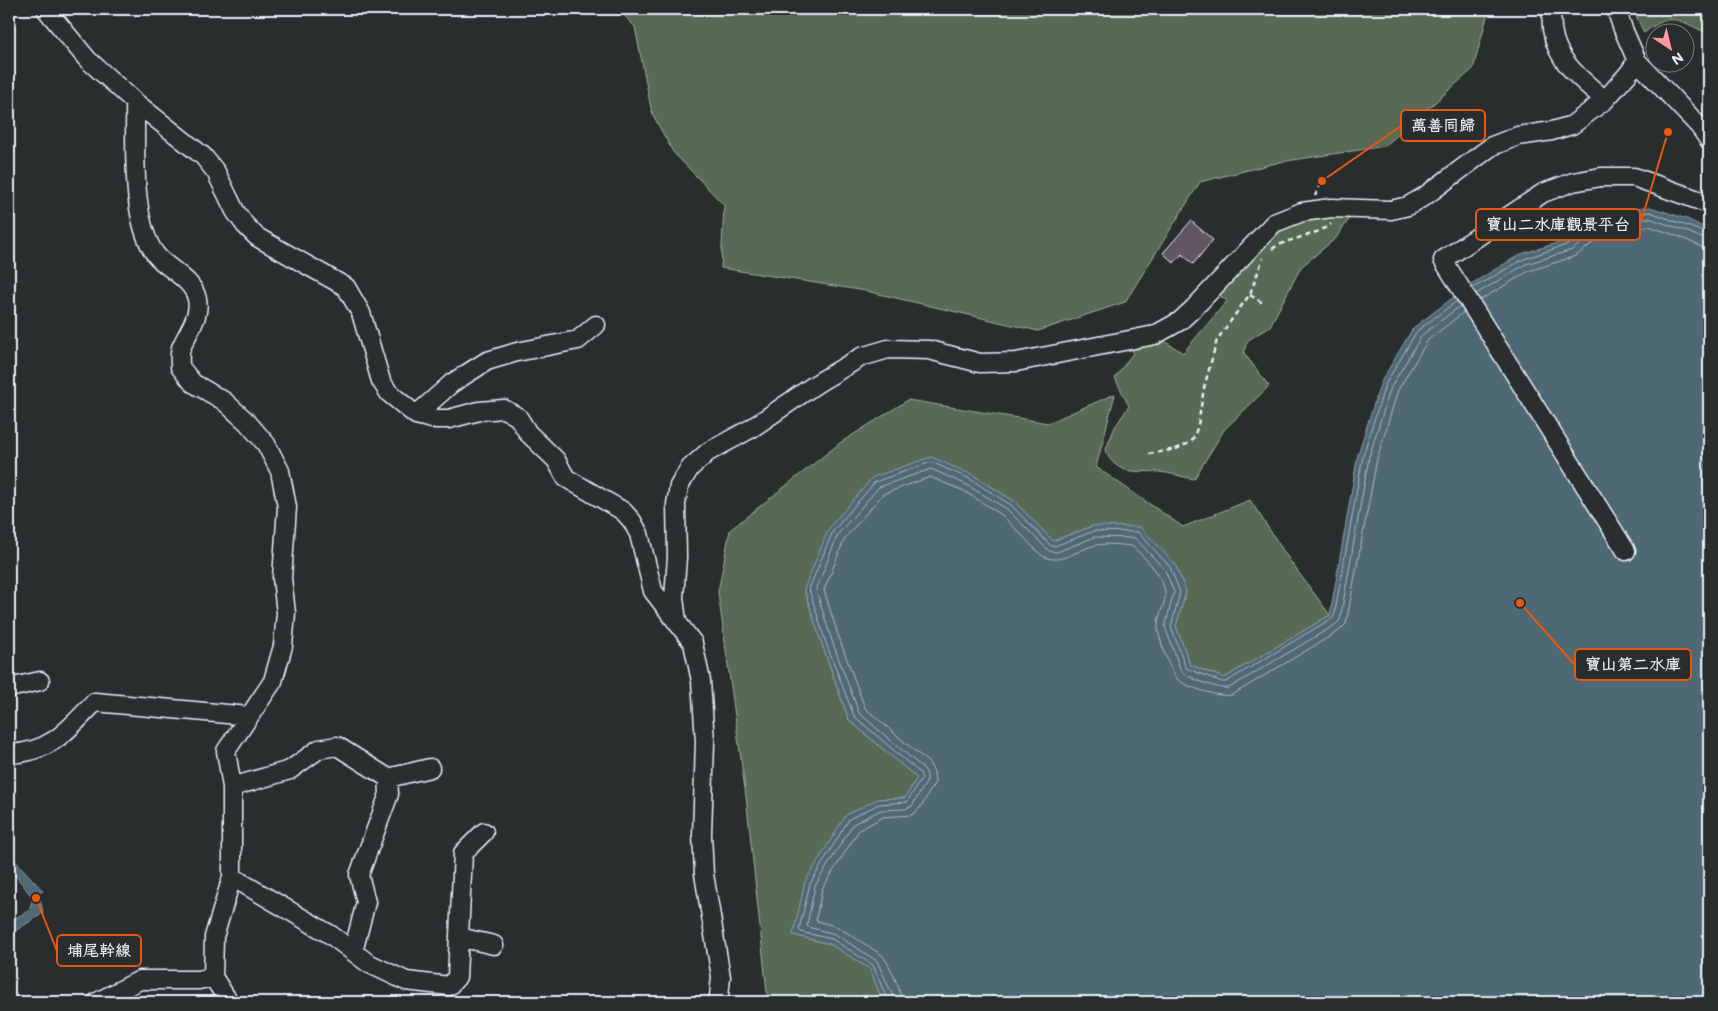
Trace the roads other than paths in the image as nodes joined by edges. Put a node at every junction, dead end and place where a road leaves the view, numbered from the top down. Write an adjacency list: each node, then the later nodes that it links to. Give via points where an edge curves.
1 (46, 9): 6 (street, via 87,59)
2 (1552, 9): 5 (street, via 1551,22 1557,51 1573,72)
3 (1616, 9): 4 (street)
4 (1637, 61): 5 (street); 7 (street)
5 (1605, 100): 12 (street, via 1572,125 1518,136 1492,146 1408,206 1391,210 1331,208 1302,212 1274,223 1194,308 1180,321 1155,335 1016,362 980,363 928,350 888,349 861,356 752,428 708,452 690,468 679,486 676,504 674,598)
6 (135, 102): 10 (street, via 203,156 216,172 234,210 257,237 346,286 361,313 381,381 389,393); 15 (street, via 136,186 144,234 156,255 190,285 197,297 198,312 180,351 180,367 193,383 242,416 266,444 280,471 287,506 282,578 286,613 283,646 273,681)
7 (1709, 140)
8 (1709, 204): 11 (street, via 1634,177 1601,177 1573,182 1543,193 1443,260)
9 (596, 325): 10 (street, via 578,340 487,361 452,384)
10 (416, 415): 12 (street, via 449,419 504,409 518,417 528,433 556,460 566,478 623,511 632,521 639,534 653,591)
11 (1626, 551)
12 (677, 621): 28 (street, via 693,643 701,681 705,742 702,835 704,874 721,977)
13 (40, 681): 14 (street)
14 (9, 688)
15 (249, 716): 16 (street, via 95,702 46,747 23,754); 19 (street, via 226,751)
16 (9, 754)
17 (430, 768): 18 (street)
18 (388, 778): 19 (street, via 336,746 319,749 290,770); 24 (street, via 389,794 359,874 366,902)
19 (232, 787): 21 (street)
20 (484, 832): 22 (street, via 463,854)
21 (232, 877): 24 (street, via 331,935); 25 (street, via 214,937)
22 (459, 937): 23 (street); 24 (street, via 457,977 449,986 406,980 368,963)
23 (494, 945)
24 (353, 952)
25 (213, 977): 26 (street, via 140,980); 27 (street)
26 (97, 1002)
27 (229, 1002)
28 (717, 1002)

